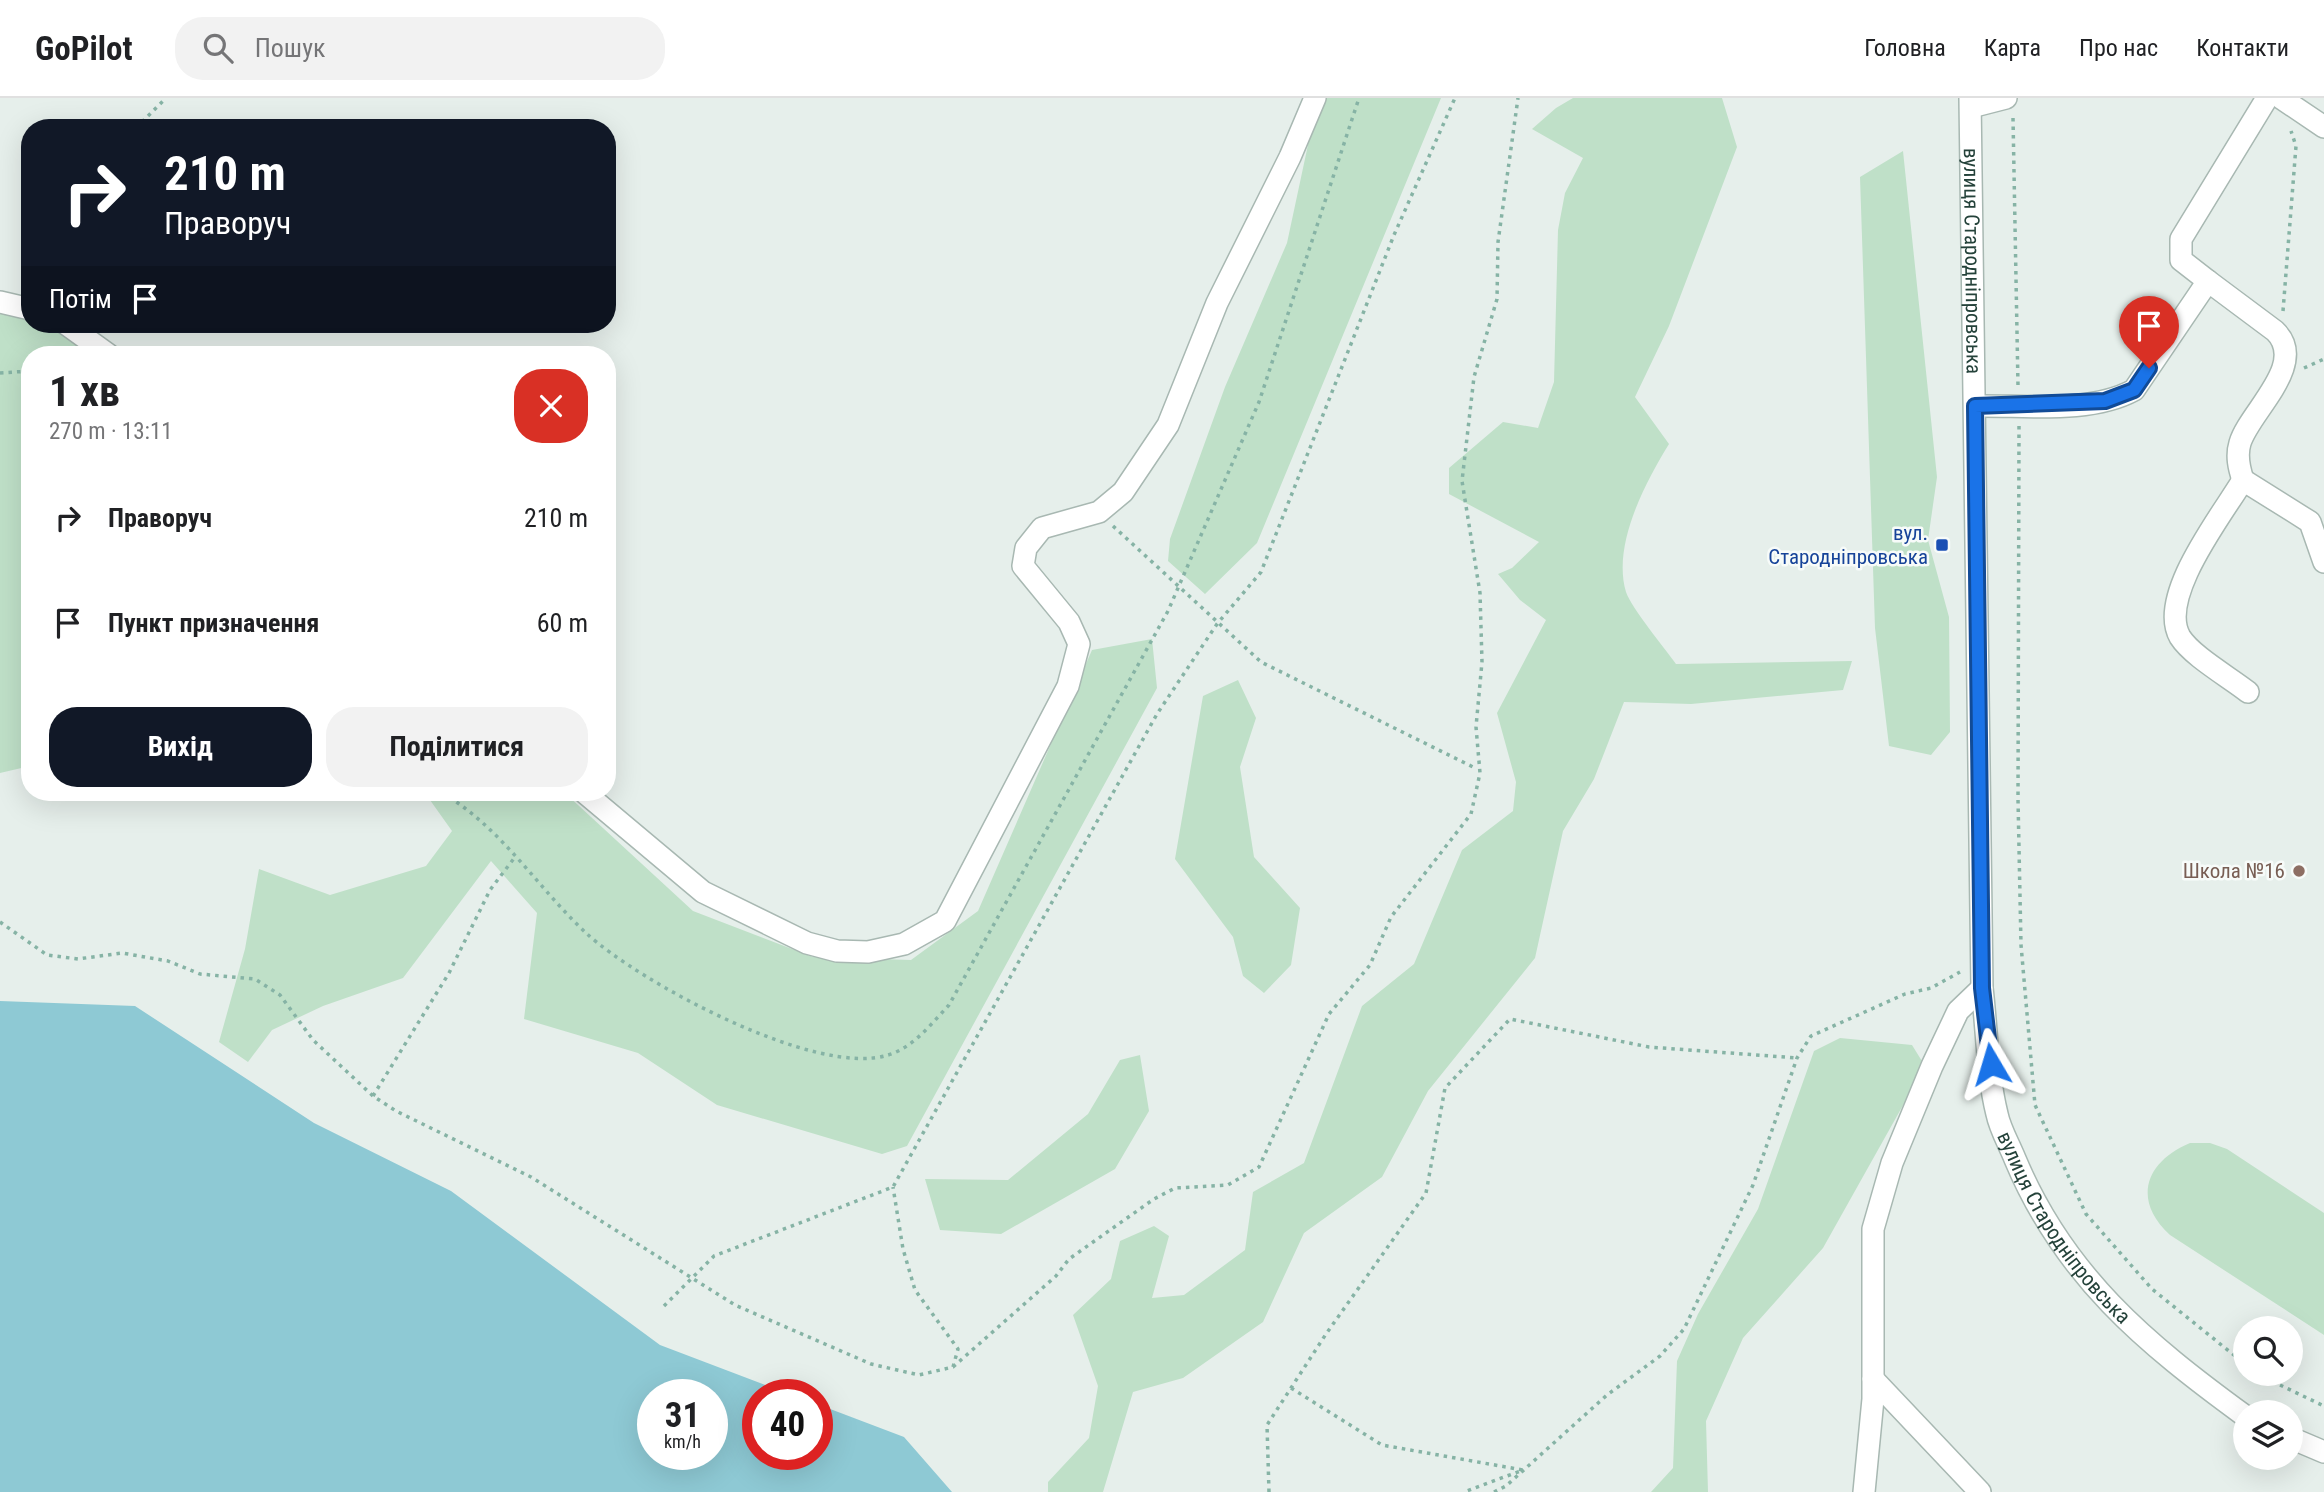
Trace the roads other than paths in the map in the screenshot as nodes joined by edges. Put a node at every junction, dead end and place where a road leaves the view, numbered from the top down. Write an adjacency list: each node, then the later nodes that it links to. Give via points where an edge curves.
1 (1315, 98): 16 (street, via 1217,303 1168,425 1123,492 1099,512 1042,528 1026,548 1023,566 1069,622 1079,644 1068,685 946,921 904,944 868,952 837,951 807,943 703,892)
2 (2266, 98): 7 (street, via 2181,239 2181,260)
3 (2281, 98): 6 (street)
4 (1971, 103): 5 (street); 12 (street, вулиця Стародніпровська)
5 (2009, 105)
6 (2324, 127)
7 (2208, 281): 12 (street, via 2134,390 2105,401); 13 (street, via 2276,331 2284,346 2280,379 2240,440)
8 (0, 302): 9 (street)
9 (21, 307)
10 (78, 333): 11 (street)
11 (97, 346)
12 (1975, 406): 17 (street, вулиця Стародніпровська)
13 (2243, 481): 14 (street, via 2310,522); 15 (street, via 2182,582 2176,623 2187,645)
14 (2324, 562)
15 (2248, 692)
16 (595, 801)
17 (1982, 988): 18 (street, via 1958,1011 1932,1066 1892,1163 1872,1229); 19 (street, вулиця Стародніпровська, via 1997,1115 2053,1234 2110,1306 2180,1369)
18 (1873, 1380): 22 (street); 23 (street)
19 (2233, 1407)
20 (2303, 1443): 21 (street)
21 (2324, 1452)
22 (1864, 1492)
23 (1980, 1492)

